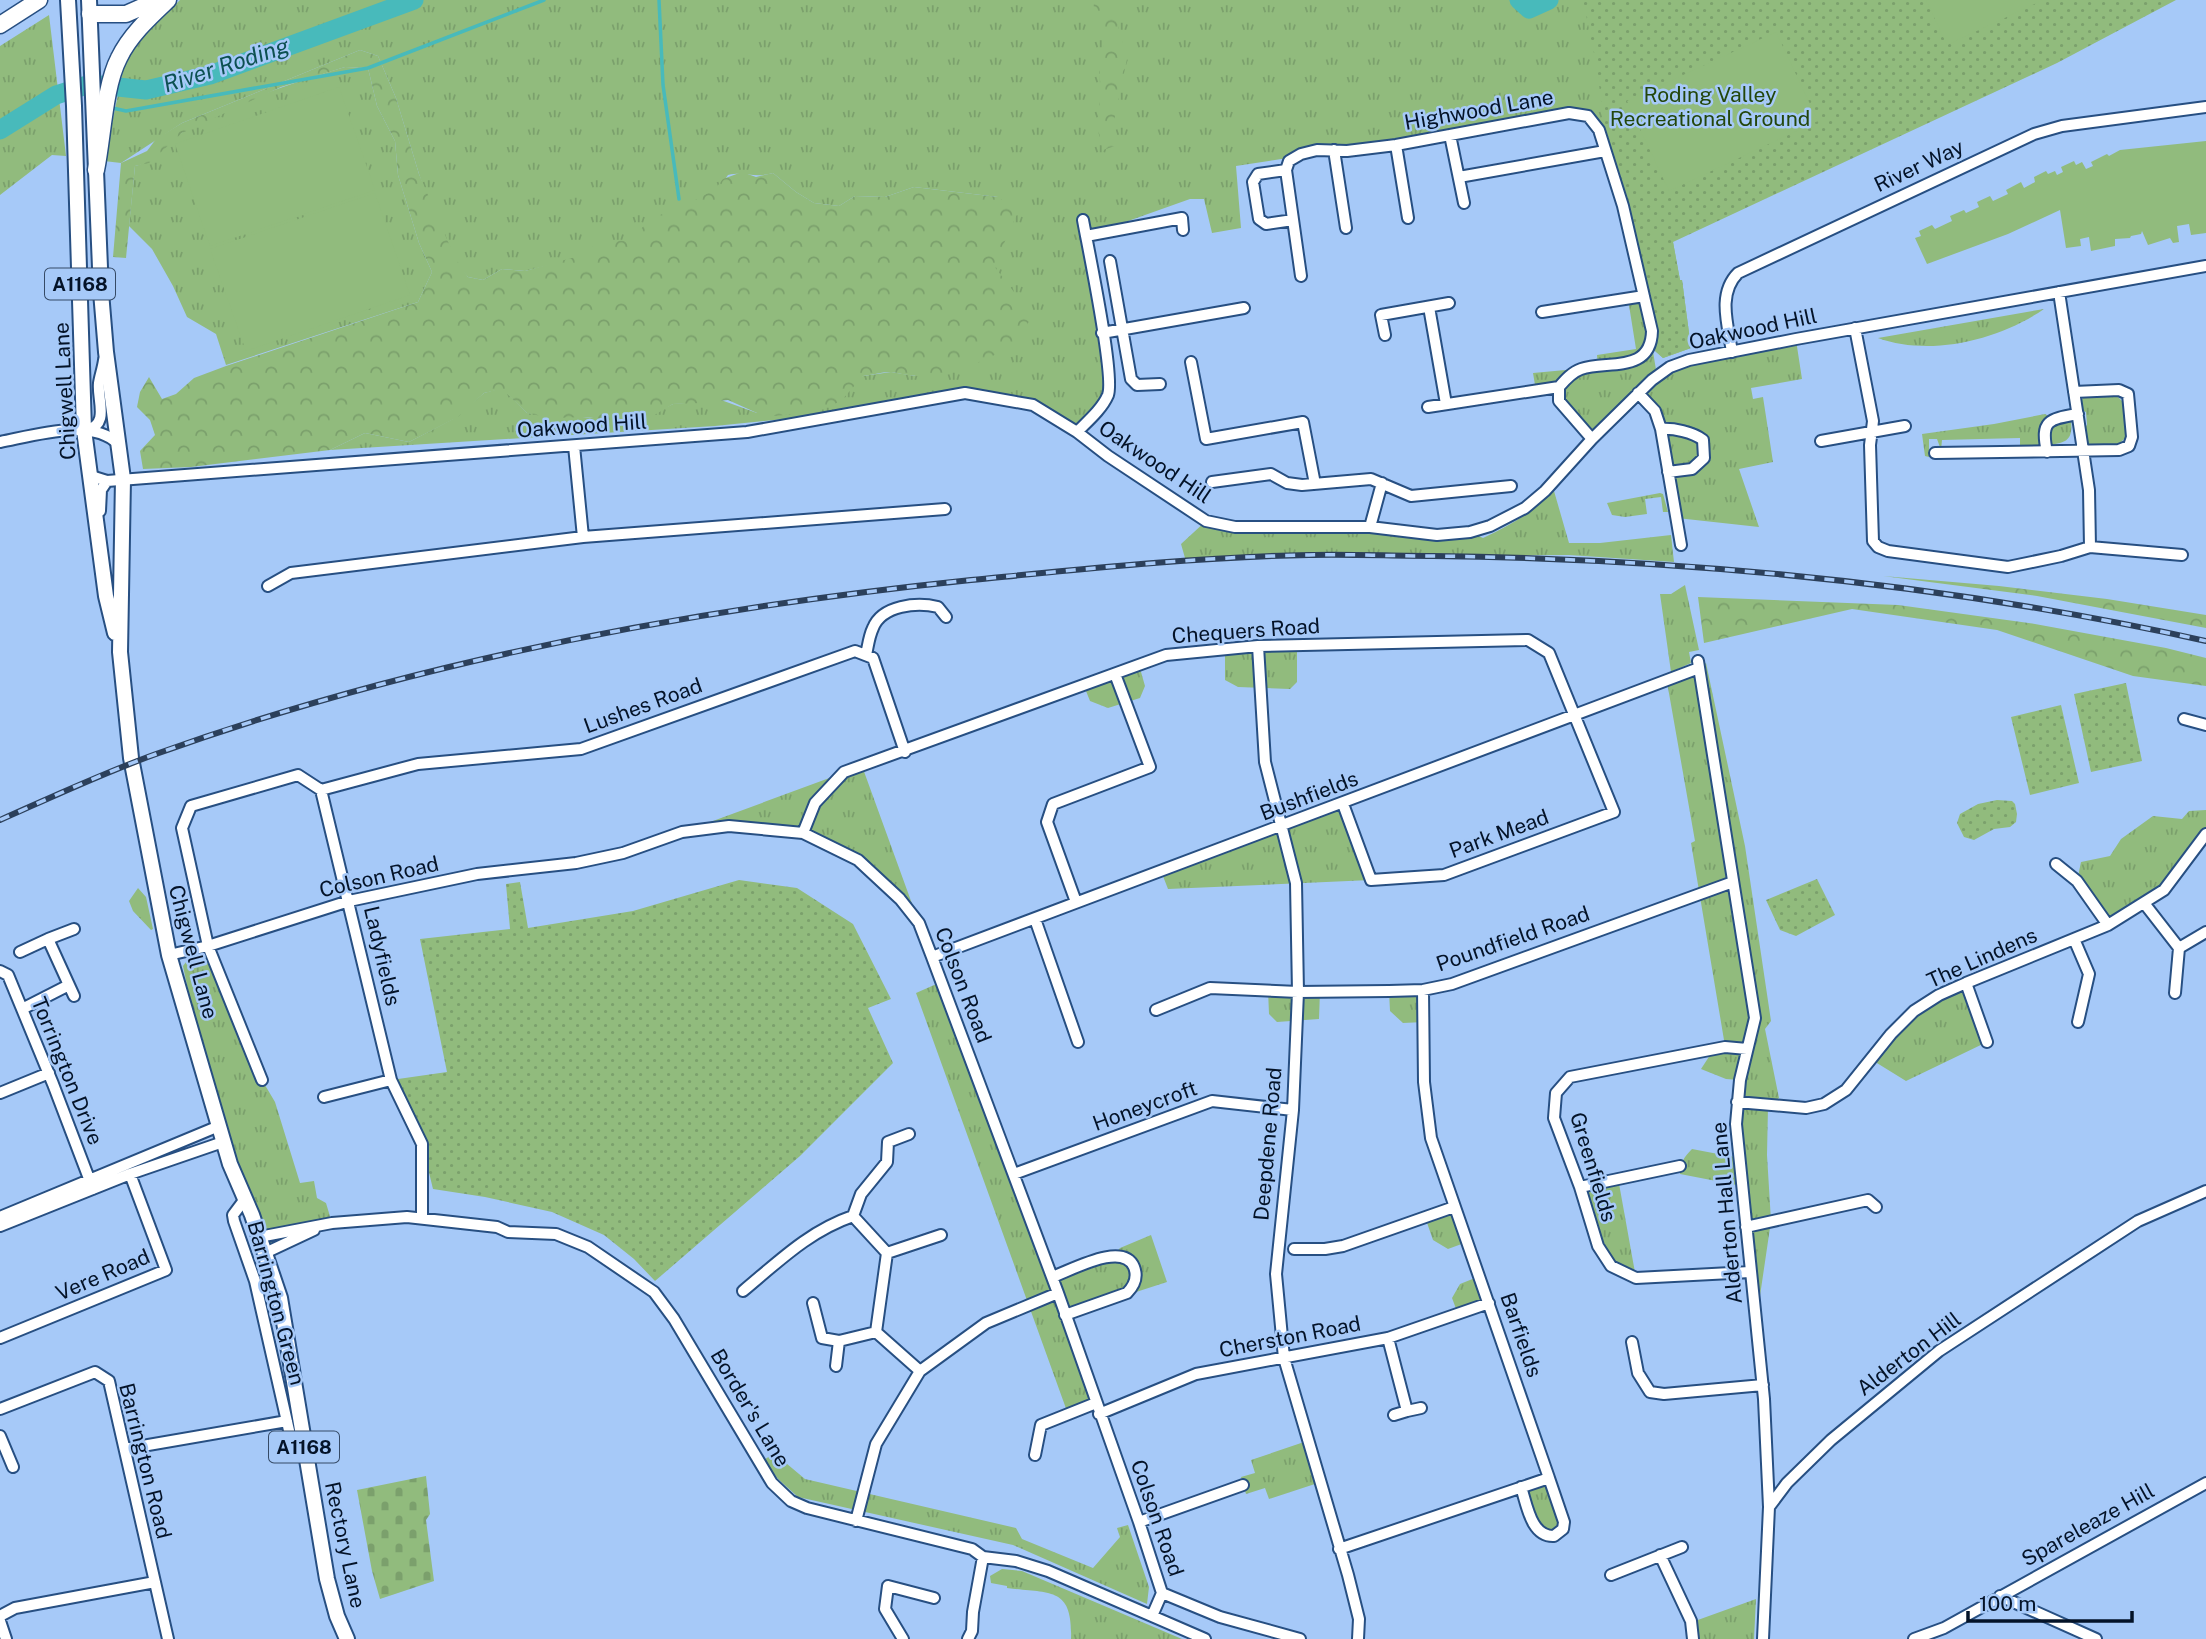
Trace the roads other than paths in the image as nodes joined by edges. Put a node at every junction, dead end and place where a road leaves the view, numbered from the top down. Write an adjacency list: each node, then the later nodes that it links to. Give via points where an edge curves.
1 (38, 0): 6 (highway)
2 (158, 0): 5 (highway, via 126,14)
3 (168, 0): 8 (highway, via 119,56)
4 (68, 2): 5 (main road); 48 (main road, Chigwell Lane / A1168)
5 (90, 7): 8 (main road)
6 (0, 25)
7 (2206, 107): 37 (street, River Way, via 2062,126 2034,134 1738,273 1725,297)
8 (100, 110): 13 (highway)
9 (1450, 135): 10 (street, Highwood Lane); 12 (street, Highwood Lane, via 1570,113 1588,117 1599,130); 15 (street)
10 (1396, 145): 11 (street, Highwood Lane); 17 (street, Highwood Lane)
11 (1334, 150): 14 (street, Highwood Lane, via 1301,154 1289,161); 21 (street)
12 (1605, 151): 15 (street); 27 (street, Highwood Lane)
13 (96, 170): 36 (main road, Chigwell Lane / A1168)
14 (1286, 170): 20 (street); 20 (street, Highwood Lane, via 1258,174 1253,182 1259,219 1266,223)
15 (1460, 177): 16 (street)
16 (1464, 203)
17 (1408, 218)
18 (1182, 219): 22 (street)
19 (1083, 220): 22 (street)
20 (1293, 220): 25 (street)
21 (1346, 228)
22 (1086, 236): 34 (street)
23 (1110, 261): 33 (street)
24 (2206, 266): 26 (street, Oakwood Hill)
25 (1301, 276)
26 (2059, 292): 32 (street, Oakwood Hill); 41 (street)
27 (1644, 296): 31 (street); 40 (street, Highwood Lane, via 1652,340 1640,357 1628,364 1580,369)
28 (1449, 303): 29 (street)
29 (1429, 307): 35 (street, via 1381,315); 43 (street)
30 (1244, 308): 33 (street)
31 (1542, 313)
32 (1855, 328): 37 (street, Oakwood Hill); 50 (street)
33 (1123, 329): 34 (street); 39 (street, via 1131,379 1137,385)
34 (1102, 333): 49 (street, via 1109,392)
35 (1384, 335)
36 (106, 352): 48 (street, via 99,385 101,419 94,428); 54 (main road, Chigwell Lane / A1168)
37 (1732, 352): 42 (street, Oakwood Hill, via 1670,367)
38 (1191, 362): 65 (street, via 1206,439 1303,422)
39 (1160, 384)
40 (1559, 387): 43 (street); 51 (street, via 1559,401)
41 (2074, 392): 45 (street); 56 (street, via 2119,390 2129,394 2129,446)
42 (1638, 393): 47 (street, via 1656,411); 51 (street, Oakwood Hill)
43 (1446, 404): 44 (street)
44 (1428, 407)
45 (2078, 414): 56 (street); 57 (street, via 2048,422 2043,436)
46 (1905, 426): 50 (street)
47 (1661, 429): 59 (street); 59 (street, via 1698,436 1705,447 1704,458 1692,469)
48 (84, 430): 52 (street); 54 (street, via 105,433); 60 (main road, Chigwell Lane / A1168)
49 (1077, 432): 55 (street, Oakwood Hill, via 1033,405 965,393 747,432); 69 (street, Oakwood Hill, via 1206,521 1235,527)
50 (1872, 432): 53 (street); 72 (street, via 1873,541 1878,547 2008,567)
51 (1592, 439): 69 (street, Oakwood Hill, via 1525,508 1490,526 1437,535)
52 (0, 442)
53 (1821, 442)
54 (118, 444): 61 (main road, Chigwell Lane / A1168)
55 (574, 446): 61 (street, Oakwood Hill); 70 (street)
56 (2083, 451): 57 (street); 72 (street, via 2090,490)
57 (2047, 452): 58 (street)
58 (1935, 453)
59 (1668, 472): 71 (street)
60 (91, 476): 62 (street, Oakwood Hill); 68 (main road, Chigwell Lane / A1168)
61 (123, 479): 62 (street, Oakwood Hill); 77 (main road, Chigwell Lane / A1168)
62 (107, 481): 68 (street, via 101,490)
63 (1212, 482): 65 (street, via 1271,474 1287,483)
64 (1382, 483): 65 (street, via 1371,479); 66 (street, via 1411,496); 69 (street)
65 (1315, 484)
66 (1511, 486)
67 (945, 509): 70 (street)
68 (97, 525): 77 (main road, Chigwell Lane / A1168, via 106,596)
69 (1370, 527)
70 (583, 537): 74 (street, via 290,573)
71 (1681, 545)
72 (2090, 547): 73 (street)
73 (2182, 555)
74 (268, 586)
75 (946, 617): 78 (street, via 938,607 915,604 880,616)
76 (1258, 646): 80 (street, Chequers Road, via 1166,655); 81 (street, Chequers Road, via 1528,640 1549,653); 87 (street, Deepdene Road, via 1265,762)
77 (120, 652): 104 (main road, Chigwell Lane / A1168, via 131,758)
78 (866, 655): 84 (street, via 873,658); 85 (street, Lushes Road, via 855,651 581,749 418,764)
79 (1698, 665): 81 (street, Bushfields); 91 (street, Alderton Hall Lane)
80 (1115, 674): 84 (street, Chequers Road); 93 (street, via 1150,767 1053,804 1047,822)
81 (1574, 715): 86 (street, Bushfields); 86 (street, Park Mead, via 1614,812 1444,875 1371,880)
82 (2185, 719): 83 (street)
83 (2206, 725)
84 (905, 752): 88 (street, Chequers Road, via 844,772 815,803)
85 (321, 790): 92 (street, Ladyfields); 101 (street, via 298,775 191,806 182,828)
86 (1343, 804): 87 (street, Bushfields)
87 (1282, 827): 93 (street, Bushfields); 109 (street, Deepdene Road, via 1296,883)
88 (803, 833): 92 (street, Colson Road, via 729,826 682,832 623,853 576,863 477,874); 105 (street, Colson Road, via 858,860 891,891 919,923)
89 (2206, 834): 94 (street, The Lindens, via 2164,890)
90 (2056, 864): 96 (street, via 2077,881)
91 (1733, 882): 108 (street, Poundfield Road, via 1452,984); 116 (street, Alderton Hall Lane, via 1755,1018)
92 (349, 901): 101 (street, Colson Road); 119 (street, Ladyfields)
93 (1076, 902): 95 (street, Bushfields)
94 (2144, 903): 96 (street, The Lindens); 102 (street)
95 (1035, 919): 105 (street, Bushfields); 114 (street)
96 (2108, 925): 100 (street, The Lindens)
97 (75, 929): 99 (street)
98 (2206, 932): 102 (street)
99 (48, 939): 103 (street); 111 (street, via 72,991)
100 (2074, 939): 107 (street, The Lindens); 113 (street, via 2089,974)
101 (208, 946): 104 (street, Colson Road); 118 (street)
102 (2179, 948): 110 (street)
103 (20, 952)
104 (169, 955): 124 (main road, Chigwell Lane / A1168)
105 (932, 957): 129 (street, Colson Road)
106 (0, 971): 111 (street, Torrington Drive, via 8,975)
107 (1966, 983): 115 (street); 122 (street, The Lindens, via 1914,1011 1846,1090 1824,1104 1806,1108)
108 (1423, 990): 109 (street, Poundfield Road); 134 (street, Barfields, via 1424,1082 1431,1138)
109 (1298, 992): 112 (street, Poundfield Road, via 1210,988); 123 (street, Deepdene Road)
110 (2175, 993)
111 (22, 1009): 117 (street, Torrington Drive)
112 (1156, 1010)
113 (2078, 1022)
114 (1078, 1042)
115 (1987, 1042)
116 (1746, 1049): 122 (street, Alderton Hall Lane); 131 (street, Greenfields, via 1726,1047 1570,1077 1556,1093 1554,1118)
117 (49, 1073): 120 (street); 130 (street, Torrington Drive)
118 (262, 1080)
119 (391, 1080): 121 (street); 138 (street, Ladyfields, via 422,1144)
120 (0, 1093)
121 (324, 1097)
122 (1737, 1102): 141 (street, Alderton Hall Lane)
123 (1293, 1110): 129 (street, Honeycroft, via 1212,1101); 159 (street, Deepdene Road, via 1276,1274)
124 (219, 1126): 126 (main road, Chigwell Lane / A1168); 130 (street)
125 (909, 1134): 136 (street, via 888,1142 887,1162 861,1194)
126 (223, 1142): 128 (street); 133 (main road, Chigwell Lane / A1168)
127 (1680, 1166): 131 (street)
128 (130, 1174): 130 (street); 155 (street, Vere Road, via 166,1270)
129 (1014, 1174): 148 (street, Colson Road)
130 (91, 1184): 137 (street); 139 (street)
131 (1580, 1187): 147 (street, Greenfields, via 1598,1246 1611,1266 1636,1278)
132 (2206, 1192): 178 (street, Alderton Hill, via 2138,1221 1939,1351 1831,1440)
133 (245, 1199): 143 (main road, Chigwell Lane / A1168); 168 (street, Barrington Green, via 233,1215 248,1258)
134 (1454, 1207): 144 (street, via 1343,1246); 152 (street, Barfields)
135 (1876, 1207): 141 (street, via 1868,1200)
136 (853, 1216): 146 (street); 149 (street, via 800,1243)
137 (0, 1217)
138 (422, 1218): 140 (street, Border's Lane); 179 (street, Border's Lane, via 508,1232 556,1234 588,1247 654,1292 780,1493 807,1508)
139 (0, 1226)
140 (322, 1226): 143 (street, Border's Lane); 145 (street, Border's Lane)
141 (1746, 1227): 147 (street, Alderton Hall Lane)
142 (941, 1235): 146 (street)
143 (259, 1237): 145 (main road, Chigwell Lane / A1168)
144 (1294, 1249)
145 (265, 1254): 194 (main road, Rectory Lane / A1168, via 287,1332 327,1579)
146 (887, 1254): 154 (street)
147 (1750, 1272): 162 (street, Alderton Hall Lane)
148 (1052, 1277): 150 (street, Colson Road); 153 (street, via 1114,1255 1125,1256 1133,1265 1136,1275 1127,1293)
149 (743, 1291)
150 (1058, 1293): 153 (street, Colson Road); 161 (street, via 986,1323)
151 (813, 1303): 157 (street, via 822,1338)
152 (1489, 1303): 156 (street, Cherston Road); 174 (street, Barfields)
153 (1065, 1315): 163 (street, Colson Road)
154 (876, 1332): 157 (street); 161 (street)
155 (0, 1338)
156 (1388, 1338): 159 (street, Cherston Road); 166 (street)
157 (839, 1341): 160 (street)
158 (1632, 1342): 162 (street, via 1638,1373 1650,1392)
159 (1284, 1359): 163 (street, Cherston Road, via 1196,1374); 182 (street, Deepdene Road)
160 (836, 1366)
161 (920, 1371): 179 (street, via 876,1444)
162 (1763, 1385): 178 (street, Alderton Hall Lane)
163 (1098, 1408): 172 (street, Cherston Road, via 1041,1425); 180 (street, Colson Road)
164 (1421, 1408): 166 (street)
165 (0, 1409): 171 (street, Barrington Road, via 95,1372 109,1381)
166 (1406, 1411): 167 (street)
167 (1394, 1415)
168 (287, 1421): 170 (street, Barrington Green); 171 (street)
169 (0, 1436): 173 (street)
170 (293, 1448)
171 (125, 1449): 186 (street, Barrington Road)
172 (1035, 1455)
173 (13, 1467)
174 (1549, 1478): 177 (street); 177 (street, Barfields, via 1564,1521 1563,1529 1554,1536 1536,1530)
175 (2206, 1483): 188 (street, Spareleaze Hill)
176 (1243, 1485): 180 (street)
177 (1521, 1487): 182 (street)
178 (1769, 1507): 201 (street)
179 (856, 1521): 184 (street, Border's Lane, via 972,1549)
180 (1139, 1522): 187 (street, Colson Road)
181 (1682, 1547): 183 (street)
182 (1339, 1549): 199 (street, Deepdene Road, via 1359,1619)
183 (1660, 1555): 185 (street); 200 (street, via 1691,1621)
184 (983, 1557): 190 (street, Border's Lane, via 1048,1571); 196 (street)
185 (1611, 1574)
186 (155, 1582): 191 (street, via 15,1608); 193 (street, Barrington Road)
187 (1162, 1593): 190 (street, Colson Road); 198 (street, via 1220,1617)
188 (2000, 1596): 202 (street, Spareleaze Hill, via 1944,1629); 203 (street)
189 (934, 1598): 195 (street, via 888,1586 879,1608)
190 (1152, 1616): 197 (street, Border's Lane)
191 (0, 1618): 192 (street)
192 (6, 1639)
193 (168, 1639)
194 (347, 1639)
195 (903, 1639)
196 (968, 1639)
197 (1205, 1639)
198 (1300, 1639)
199 (1358, 1639)
200 (1693, 1639)
201 (1763, 1639)
202 (1914, 1639)
203 (2096, 1639)

